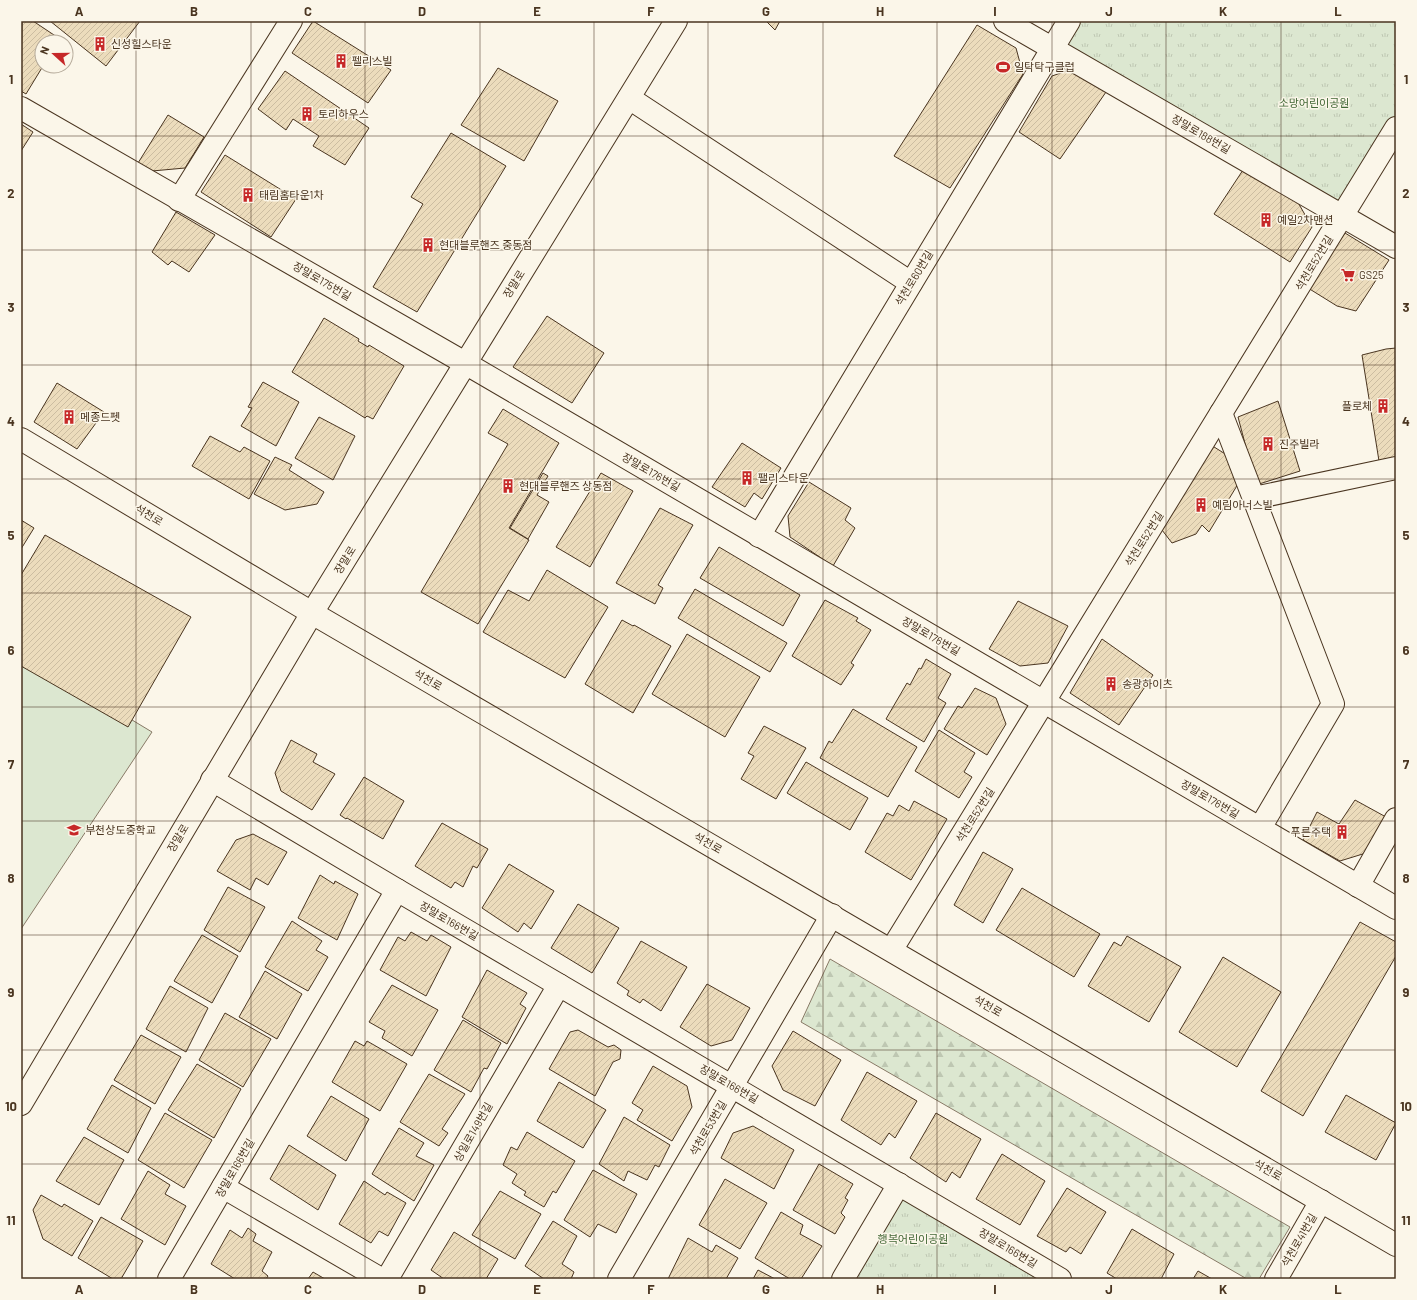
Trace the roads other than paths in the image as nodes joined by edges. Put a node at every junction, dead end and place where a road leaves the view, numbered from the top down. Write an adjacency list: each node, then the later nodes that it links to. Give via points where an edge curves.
1 (291, 21): 9 (street)
2 (676, 21): 6 (street, 장말로)
3 (1005, 21): 5 (street, 장말로188번길)
4 (1069, 21): 5 (street, 석천로60번길)
5 (1052, 49): 10 (street, 장말로188번길); 12 (street, 석천로60번길)
6 (629, 98): 12 (street); 13 (street, 장말로)
7 (21, 108): 9 (street, 장말로175번길)
8 (1396, 128): 10 (street, 석천로52번길)
9 (179, 200): 13 (street, 장말로175번길)
10 (1343, 215): 11 (street, 장말로188번길); 14 (street, 석천로52번길)
11 (1396, 247)
12 (911, 283): 18 (street, 석천로60번길)
13 (465, 363): 18 (street, 장말로176번길); 19 (street, 장말로)
14 (1221, 414): 17 (street); 20 (street, 석천로52번길)
15 (21, 439): 19 (street, 석천로)
16 (1396, 468): 17 (street)
17 (1254, 498): 23 (street, via 1333,704)
18 (759, 536): 20 (street, 장말로176번길)
19 (312, 613): 21 (street, 장말로); 27 (street, 석천로)
20 (1044, 702): 23 (street, 장말로176번길); 28 (street, 석천로52번길)
21 (212, 780): 25 (street, 장말로166번길); 31 (street, 장말로)
22 (1396, 819): 24 (street)
23 (1260, 828): 24 (street, 장말로176번길)
24 (1358, 886): 26 (street, 장말로176번길)
25 (397, 890): 29 (street, 장말로166번길); 33 (street, 장말로166번길)
26 (1396, 908)
27 (832, 915): 28 (street, 석천로); 30 (street, 석천로53번길)
28 (892, 949): 34 (street, 석천로)
29 (559, 985): 30 (street, 장말로166번길); 38 (street, 상일로149번길)
30 (732, 1086): 32 (street, 장말로166번길); 39 (street, 석천로53번길)
31 (21, 1104)
32 (899, 1184): 40 (street); 41 (street, 장말로166번길)
33 (223, 1187): 36 (street, 장말로166번길); 37 (street)
34 (1321, 1201): 35 (street, 석천로); 42 (street, 석천로41번길)
35 (1396, 1244)
36 (170, 1279)
37 (381, 1279)
38 (387, 1279)
39 (619, 1279)
40 (843, 1279)
41 (1060, 1279)
42 (1276, 1279)

